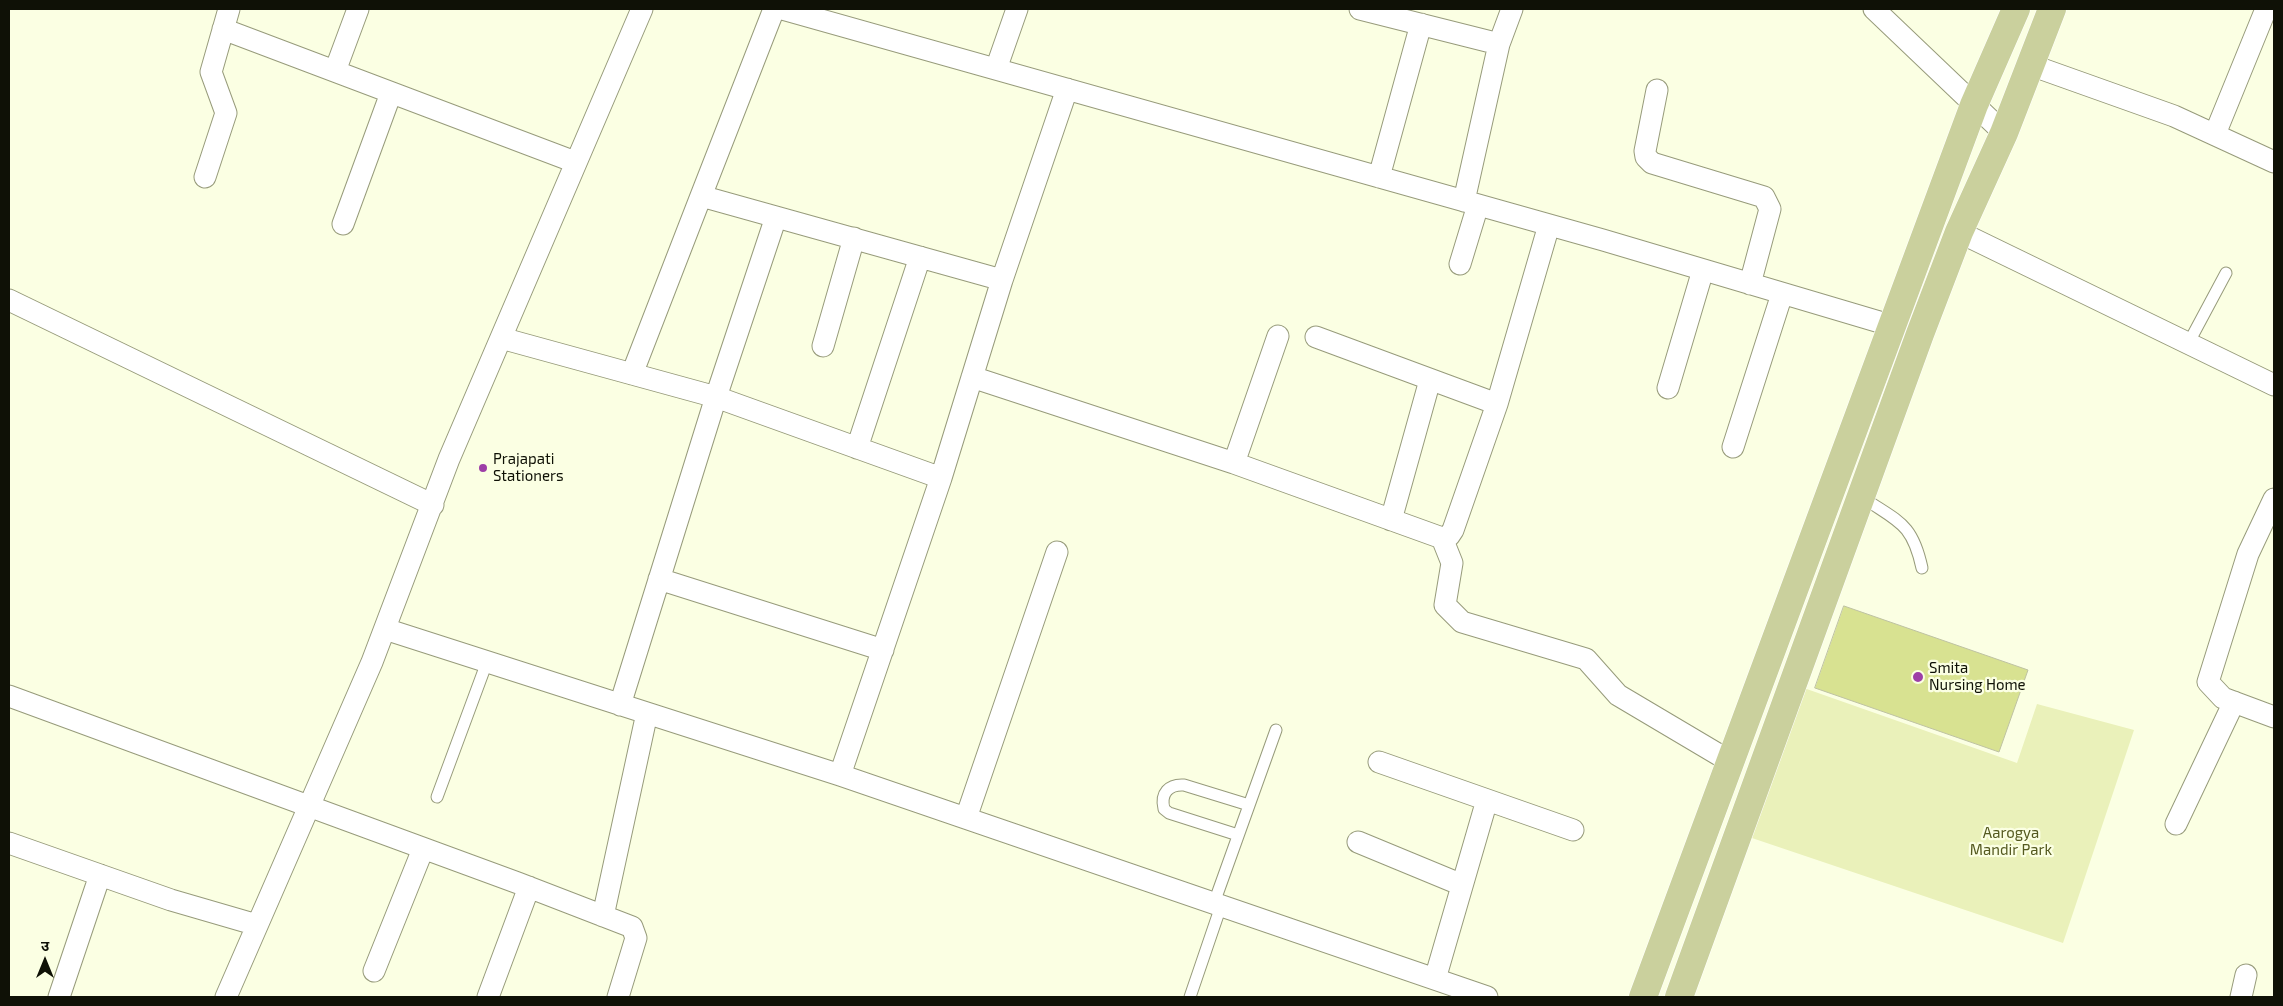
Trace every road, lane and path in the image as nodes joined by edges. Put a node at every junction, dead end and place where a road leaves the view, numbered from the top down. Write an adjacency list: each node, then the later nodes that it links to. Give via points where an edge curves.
1 (229, 9): 14 (street)
2 (358, 9): 18 (street)
3 (642, 9): 25 (street)
4 (774, 9): 29 (street)
5 (782, 9): 17 (street)
6 (1016, 9): 17 (street)
7 (1360, 9): 13 (street)
8 (1512, 9): 15 (street)
9 (1874, 9): 22 (street)
10 (2016, 9): 22 (main road)
11 (2052, 9): 16 (main road)
12 (2266, 9): 24 (street)
13 (1421, 24): 15 (street); 28 (street)
14 (223, 29): 18 (street); 27 (street, via 211,72 226,113)
15 (1499, 44): 30 (street)
16 (2028, 64): 23 (main road); 24 (street)
17 (996, 69): 19 (street)
18 (335, 72): 21 (street)
19 (1067, 89): 28 (street); 40 (street)
20 (1657, 90): 41 (street, via 1646,157 1652,163 1764,197 1768,202 1770,209)
21 (391, 93): 25 (street); 32 (street)
22 (1974, 105): 23 (street); 44 (main road)
23 (2004, 133): 34 (main road)
24 (2215, 134): 26 (street)
25 (575, 162): 47 (street)
26 (2274, 162)
27 (204, 177)
28 (1378, 177): 30 (street)
29 (701, 196): 31 (street); 50 (street)
30 (1471, 203): 33 (street); 37 (street)
31 (776, 217): 35 (street); 55 (street)
32 (343, 224)
33 (1549, 225): 38 (street); 56 (street)
34 (1959, 232): 48 (street); 61 (main road)
35 (854, 238): 36 (street); 49 (street)
36 (920, 257): 40 (street); 58 (street)
37 (1460, 264)
38 (1704, 270): 41 (street); 54 (street)
39 (2226, 273): 48 (lane)
40 (1002, 280): 51 (street)
41 (1750, 284): 42 (street)
42 (1782, 294): 44 (street); 57 (street)
43 (9, 300): 63 (street)
44 (1893, 326): 75 (main road)
45 (1278, 336): 59 (street)
46 (1316, 337): 52 (street)
47 (501, 338): 50 (street); 63 (street, via 449,459)
48 (2188, 344): 53 (street)
49 (823, 346)
50 (632, 374): 55 (street)
51 (972, 377): 59 (street); 60 (street)
52 (1430, 380): 56 (street); 64 (street)
53 (2274, 385)
54 (1668, 388)
55 (716, 397): 58 (street); 68 (street)
56 (1497, 404): 65 (street, via 1453,530)
57 (1733, 447)
58 (857, 448): 60 (street)
59 (1234, 463): 64 (street)
60 (941, 478): 70 (street)
61 (1862, 497): 67 (lane, via 1911,532); 78 (main road)
62 (2274, 499): 73 (street, via 2248,554 2208,682 2223,698)
63 (433, 505): 69 (street)
64 (1392, 520): 65 (street)
65 (1442, 538): 81 (street, via 1452,563 1444,605 1462,622 1586,659 1618,695)
66 (1057, 552): 87 (street)
67 (1922, 568)
68 (659, 579): 70 (street); 74 (street)
69 (385, 629): 71 (street); 86 (street)
70 (883, 650): 82 (street)
71 (487, 662): 74 (street); 83 (lane)
72 (9, 696): 86 (street)
73 (2234, 702): 77 (street); 88 (street)
74 (620, 705): 76 (street)
75 (1749, 712): 78 (main road); 81 (main road)
76 (648, 713): 82 (street); 98 (street)
77 (2274, 717)
78 (1780, 724): 110 (main road)
79 (1276, 730): 85 (lane)
80 (1378, 762): 84 (street)
81 (1731, 762): 109 (main road)
82 (840, 776): 87 (street)
83 (437, 797)
84 (1487, 800): 89 (street); 95 (street)
85 (1249, 805): 90 (lane); 90 (lane, via 1184,785 1174,784 1164,795 1164,809 1169,814)
86 (308, 807): 93 (street); 99 (street)
87 (966, 818): 97 (street)
88 (2176, 824)
89 (1574, 830)
90 (1238, 835): 97 (lane)
91 (1358, 842): 95 (street)
92 (9, 843): 94 (street)
93 (423, 849): 96 (street); 100 (street)
94 (100, 875): 99 (street); 103 (street)
95 (1462, 886): 102 (street)
96 (529, 887): 98 (street); 105 (street)
97 (1217, 905): 102 (street); 107 (lane)
98 (603, 916): 106 (street, via 635,931 636,938)
99 (257, 925): 104 (street)
100 (374, 971)
101 (2246, 975): 111 (street)
102 (1435, 979): 108 (street)
103 (59, 997)
104 (226, 997)
105 (488, 997)
106 (618, 997)
107 (1190, 997)
108 (1487, 997)
109 (1643, 997)
110 (1680, 997)
111 (2241, 997)

